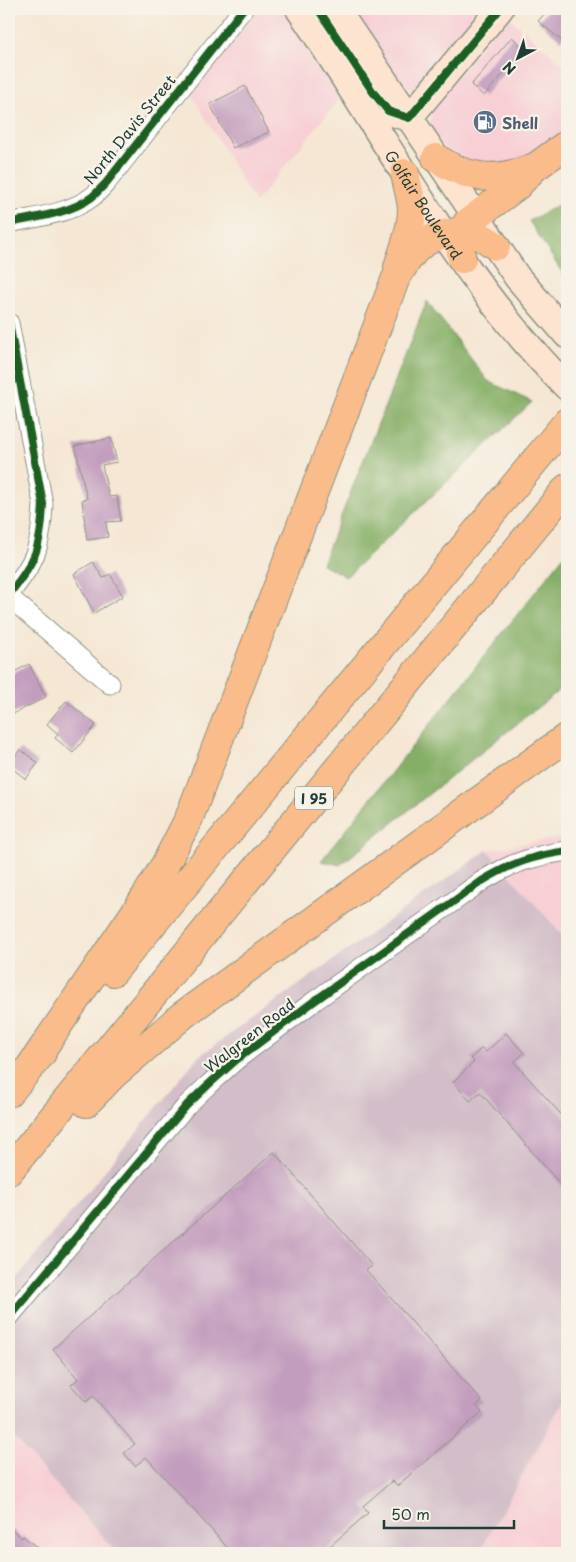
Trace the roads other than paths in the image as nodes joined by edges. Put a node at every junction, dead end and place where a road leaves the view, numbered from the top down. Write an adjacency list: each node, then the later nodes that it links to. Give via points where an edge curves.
1 (243, 9): 11 (street, North Davis Street, via 93,196 61,211)
2 (299, 9): 10 (main road, Golfair Boulevard)
3 (318, 9): 6 (main road, via 388,111)
4 (336, 9): 6 (main road)
5 (500, 9): 6 (main road)
6 (409, 118): 8 (main road)
7 (567, 144): 9 (highway)
8 (436, 158): 9 (highway, via 452,168 480,177 514,175); 12 (main road)
9 (534, 168): 12 (highway, via 517,186)
10 (405, 173): 12 (main road, Golfair Boulevard); 15 (highway, via 412,208)
11 (9, 224)
12 (460, 227): 13 (highway); 14 (highway); 15 (highway, via 421,245)
13 (496, 246): 17 (main road, via 517,277)
14 (462, 259): 19 (main road, Golfair Boulevard, via 510,324)
15 (395, 280): 26 (highway, via 189,818 146,896)
16 (9, 323): 18 (street)
17 (567, 335)
18 (11, 350): 22 (street, via 43,504 42,526 34,557)
19 (567, 387)
20 (567, 422): 26 (highway, I 95, via 133,949)
21 (567, 488): 28 (highway, I 95)
22 (9, 596): 23 (street)
23 (110, 684)
24 (567, 737): 29 (highway, via 183,1015 113,1075)
25 (567, 851): 30 (street, Walgreen Road, via 504,867 236,1060 187,1106)
26 (30, 1067): 27 (highway, I 95)
27 (9, 1093)
28 (9, 1171)
29 (9, 1183)
30 (9, 1317)

